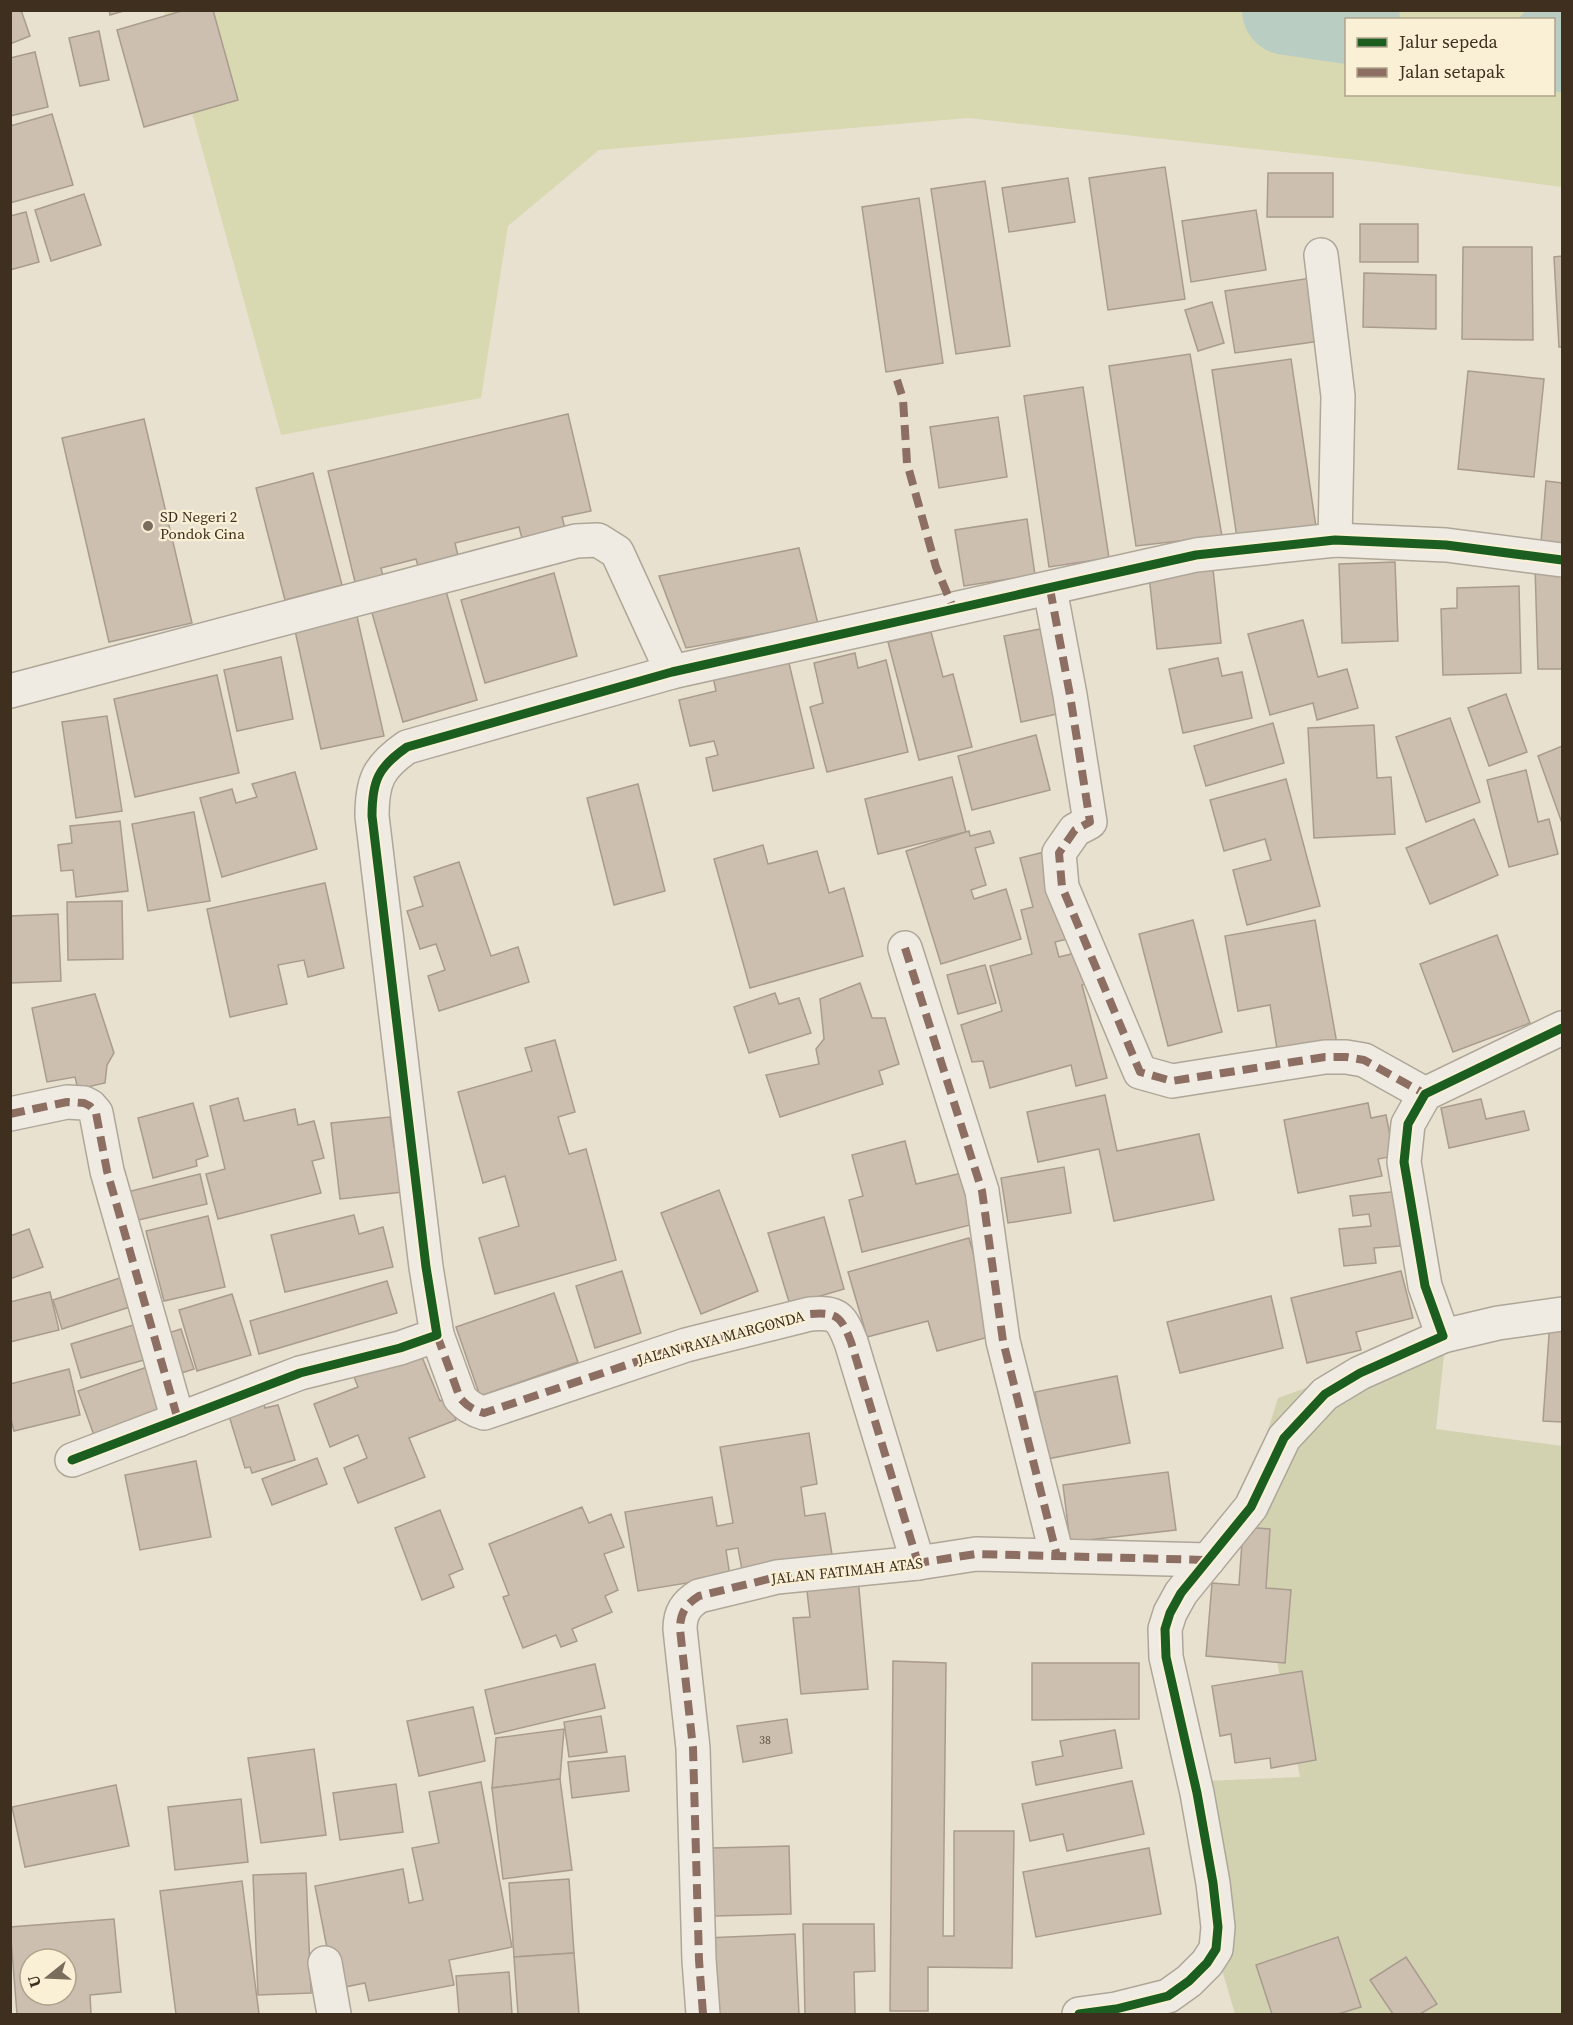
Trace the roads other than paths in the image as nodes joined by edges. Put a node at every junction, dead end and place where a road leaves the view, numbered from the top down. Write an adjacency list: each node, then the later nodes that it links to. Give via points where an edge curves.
1 (1321, 255): 2 (street, via 1338,396)
2 (1335, 540): 3 (street, via 1446,545); 4 (street, via 1196,555)
3 (1563, 560)
4 (1050, 589): 5 (street); 9 (street, via 1090,822 1075,830 1059,853 1062,887 1140,1072 1172,1081 1346,1057 1364,1060)
5 (672, 672): 6 (street, via 617,552 598,540 576,541); 12 (street, via 407,747 380,770 372,792 424,1255)
6 (10, 691)
7 (905, 948): 16 (street, via 982,1191 1003,1341)
8 (1563, 1028): 9 (street)
9 (1425, 1094): 13 (street, via 1407,1124 1404,1162 1425,1286)
10 (10, 1114): 14 (street, via 67,1102 84,1103 96,1113 107,1171)
11 (1563, 1314): 13 (street)
12 (437, 1335): 14 (street, via 300,1373); 18 (street, JALAN RAYA MARGONDA, via 460,1398 465,1405 484,1413 686,1345 810,1314 837,1316 851,1342)
13 (1443, 1336): 17 (street, via 1360,1373 1325,1394 1284,1438 1251,1507)
14 (178, 1420): 15 (street)
15 (72, 1460)
16 (1057, 1556): 17 (street, JALAN FATIMAH ATAS); 18 (street, JALAN FATIMAH ATAS, via 975,1554)
17 (1208, 1560): 22 (street, via 1170,1613 1166,1647 1213,1883 1216,1949 1189,1981 1168,1996)
18 (918, 1563): 21 (street, JALAN FATIMAH ATAS, via 777,1577 699,1596 683,1612 680,1629 693,1748)
19 (325, 1963): 20 (street)
20 (334, 2014)
21 (703, 2014)
22 (1078, 2014)

